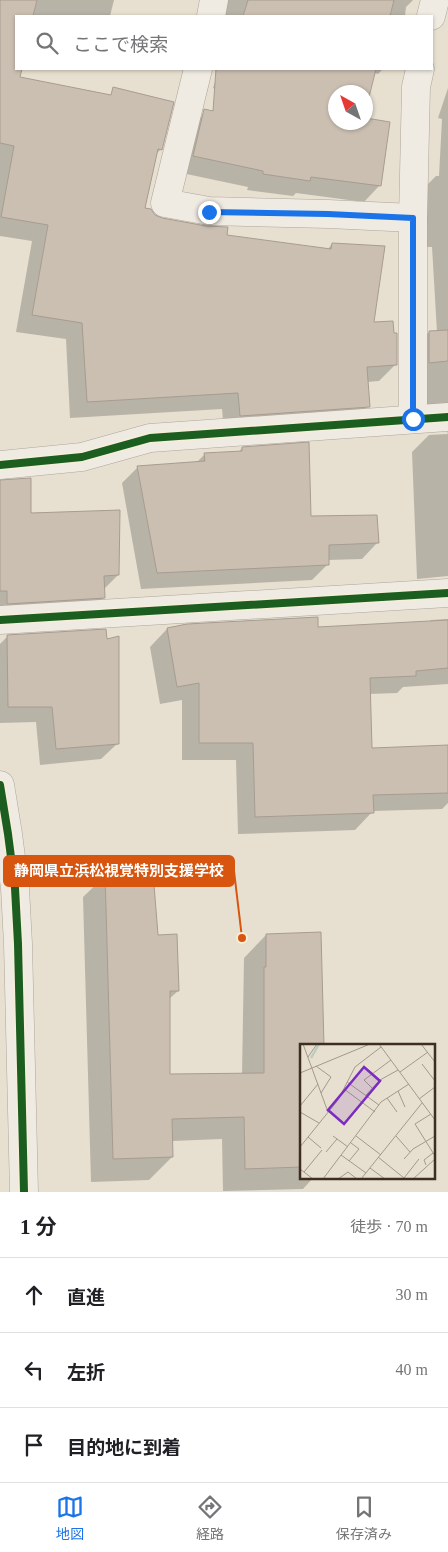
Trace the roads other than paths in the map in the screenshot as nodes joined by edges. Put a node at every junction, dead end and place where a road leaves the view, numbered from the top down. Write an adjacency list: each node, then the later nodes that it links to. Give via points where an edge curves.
1 (214, 0): 3 (street)
2 (435, 0): 4 (street)
3 (210, 15)
4 (431, 15)
5 (198, 70): 7 (street, via 165,203 209,212)
6 (420, 70): 7 (street, via 416,87)
7 (413, 218): 9 (street)
8 (448, 417): 9 (street)
9 (413, 419): 10 (street, via 150,438 82,457)
10 (0, 466)
11 (448, 593): 12 (street)
12 (0, 620)
13 (0, 785): 14 (street, via 15,888)
14 (24, 1192)

